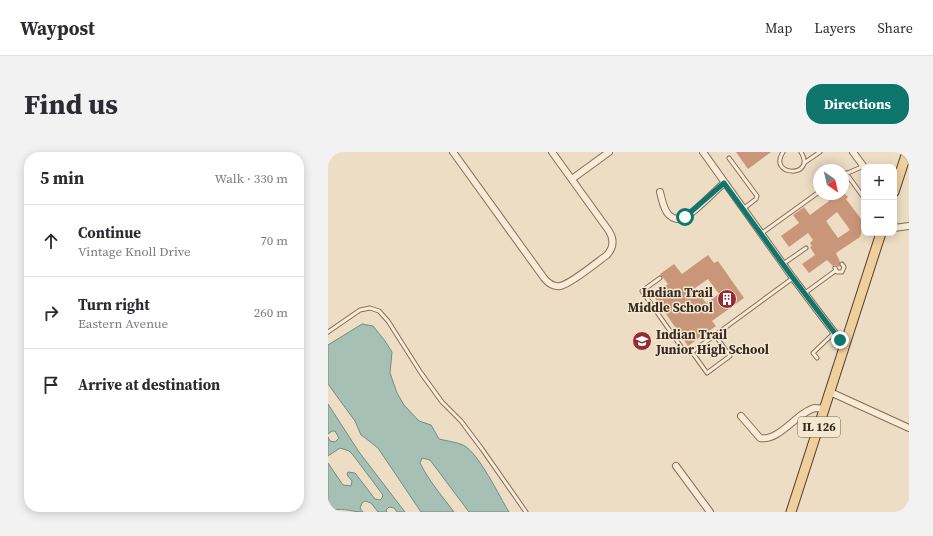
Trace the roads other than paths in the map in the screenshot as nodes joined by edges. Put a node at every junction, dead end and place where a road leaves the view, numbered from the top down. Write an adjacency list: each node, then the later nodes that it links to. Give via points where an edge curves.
1 (453, 152): 16 (street, via 544,278 557,286 567,283 607,255 613,244 611,234)
2 (552, 152): 16 (street)
3 (609, 152): 16 (street)
4 (703, 152): 18 (street)
5 (783, 152): 11 (lane, via 780,163 786,171 798,170)
6 (801, 152): 11 (lane)
7 (820, 152): 11 (lane)
8 (853, 152): 12 (street)
9 (907, 152): 14 (main road)
10 (730, 158): 23 (lane, via 757,196)
11 (804, 162)
12 (862, 164)
13 (861, 168): 15 (lane)
14 (906, 168): 19 (main road)
15 (849, 173)
16 (572, 179)
17 (849, 179): 21 (lane)
18 (724, 183): 20 (street, via 681,218 668,215); 23 (street)
19 (897, 186)
20 (660, 192)
21 (861, 194)
22 (813, 196): 26 (lane)
23 (743, 209): 26 (street)
24 (909, 226): 25 (street)
25 (897, 228)
26 (761, 234): 29 (street)
27 (880, 236): 37 (main road, IL 126)
28 (806, 248): 29 (lane)
29 (783, 264): 32 (street)
30 (842, 264): 33 (lane, via 843,271 838,273 835,269)
31 (660, 278): 38 (lane, via 642,291 682,348)
32 (793, 278): 33 (street); 36 (lane)
33 (805, 293): 35 (street)
34 (328, 332): 45 (lane, via 360,310 370,308 379,311 421,373 478,443)
35 (834, 332): 37 (street, via 840,340); 39 (lane, via 813,353)
36 (715, 335): 38 (lane); 38 (lane, via 730,356 707,373)
37 (846, 342): 40 (main road, IL 126)
38 (692, 352)
39 (817, 358)
40 (830, 392): 41 (main road, IL 126); 43 (street)
41 (825, 409): 42 (street, via 815,408 807,412 768,438 760,438); 47 (main road, IL 126)
42 (741, 416)
43 (909, 428)
44 (676, 466): 46 (street)
45 (526, 512)
46 (710, 512)
47 (791, 512)

